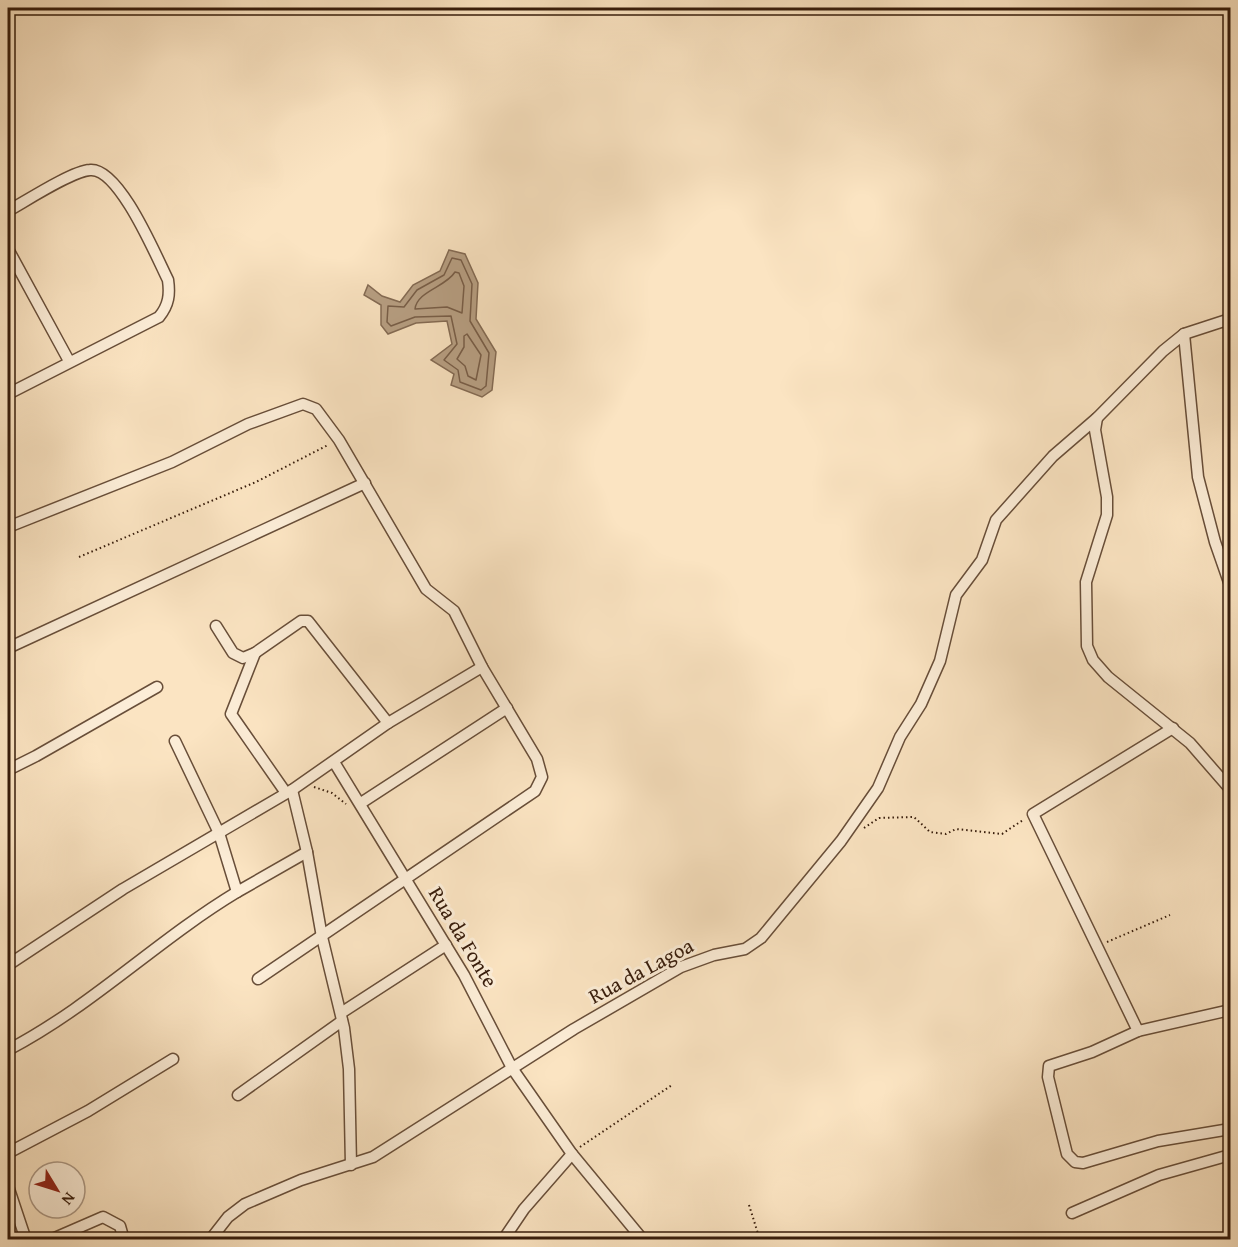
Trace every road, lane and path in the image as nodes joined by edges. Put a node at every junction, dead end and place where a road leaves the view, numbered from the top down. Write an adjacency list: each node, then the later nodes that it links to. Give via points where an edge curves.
1 (8, 211): 5 (street, via 88,170 103,172 122,194 168,280 169,298 159,316)
2 (8, 249): 5 (street)
3 (1230, 319): 4 (street)
4 (1184, 334): 7 (street, Rua da Lagoa, via 1149,363); 12 (street, via 1198,477)
5 (69, 361): 6 (street)
6 (8, 394)
7 (1097, 418): 20 (street, via 1095,430 1107,515 1086,582 1087,646 1108,677); 45 (street, Rua da Lagoa, via 1053,456 996,520 982,560 956,595 940,661 878,788 780,918 753,945 681,967)
8 (339, 440): 9 (street); 10 (street, via 316,409 303,404 248,424 172,462); 11 (path, via 256,482)
9 (365, 483): 14 (street); 16 (street, via 426,589 452,608)
10 (8, 527)
11 (79, 557)
12 (1230, 585)
13 (216, 626): 15 (street, via 237,657)
14 (8, 648)
15 (255, 653): 19 (street, via 301,621 308,621); 26 (street, via 231,714)
16 (482, 667): 18 (street); 19 (street)
17 (157, 687): 23 (street)
18 (507, 708): 27 (street); 32 (street, via 537,759 542,777 539,786)
19 (388, 723): 22 (street)
20 (1173, 728): 25 (street); 28 (street)
21 (175, 741): 30 (street)
22 (334, 762): 24 (street); 27 (street, Rua da Fonte)
23 (8, 770)
24 (302, 782): 26 (street); 27 (path)
25 (1230, 789)
26 (289, 791): 30 (street); 31 (street)
27 (356, 805): 32 (street, Rua da Fonte)
28 (1033, 814): 29 (path, via 1002,834 956,829 946,834 930,832 914,817 879,818); 37 (street)
29 (861, 830)
30 (219, 833): 33 (street); 38 (street)
31 (307, 852): 33 (street); 35 (street)
32 (405, 878): 35 (street); 36 (street, Rua da Fonte)
33 (237, 892): 43 (street, via 162,941 80,1007)
34 (1170, 915): 37 (path)
35 (321, 937): 39 (street); 41 (street)
36 (446, 945): 41 (street); 45 (street, Rua da Fonte)
37 (1096, 946): 42 (street)
38 (8, 965)
39 (258, 979)
40 (1230, 1010): 42 (street)
41 (342, 1017): 47 (street); 52 (street)
42 (1138, 1031): 48 (street, via 1049,1066 1048,1077 1067,1154 1075,1162 1083,1163 1158,1141)
43 (8, 1050)
44 (172, 1059): 49 (street, via 88,1112)
45 (512, 1068): 50 (street, Rua da Fonte); 52 (street, Rua da Lagoa, via 373,1157)
46 (672, 1085): 50 (path)
47 (238, 1095)
48 (1230, 1129)
49 (8, 1153)
50 (572, 1154): 60 (street); 61 (street, Rua da Fonte)
51 (1230, 1155): 55 (street, via 1159,1175)
52 (351, 1165): 59 (street, Rua da Lagoa, via 259,1197 236,1210)
53 (8, 1186): 56 (street)
54 (749, 1205): 62 (path)
55 (1072, 1213)
56 (26, 1239)
57 (50, 1239): 58 (street, via 104,1217 120,1226)
58 (124, 1239)
59 (210, 1239)
60 (503, 1239)
61 (643, 1239)
62 (760, 1239)

